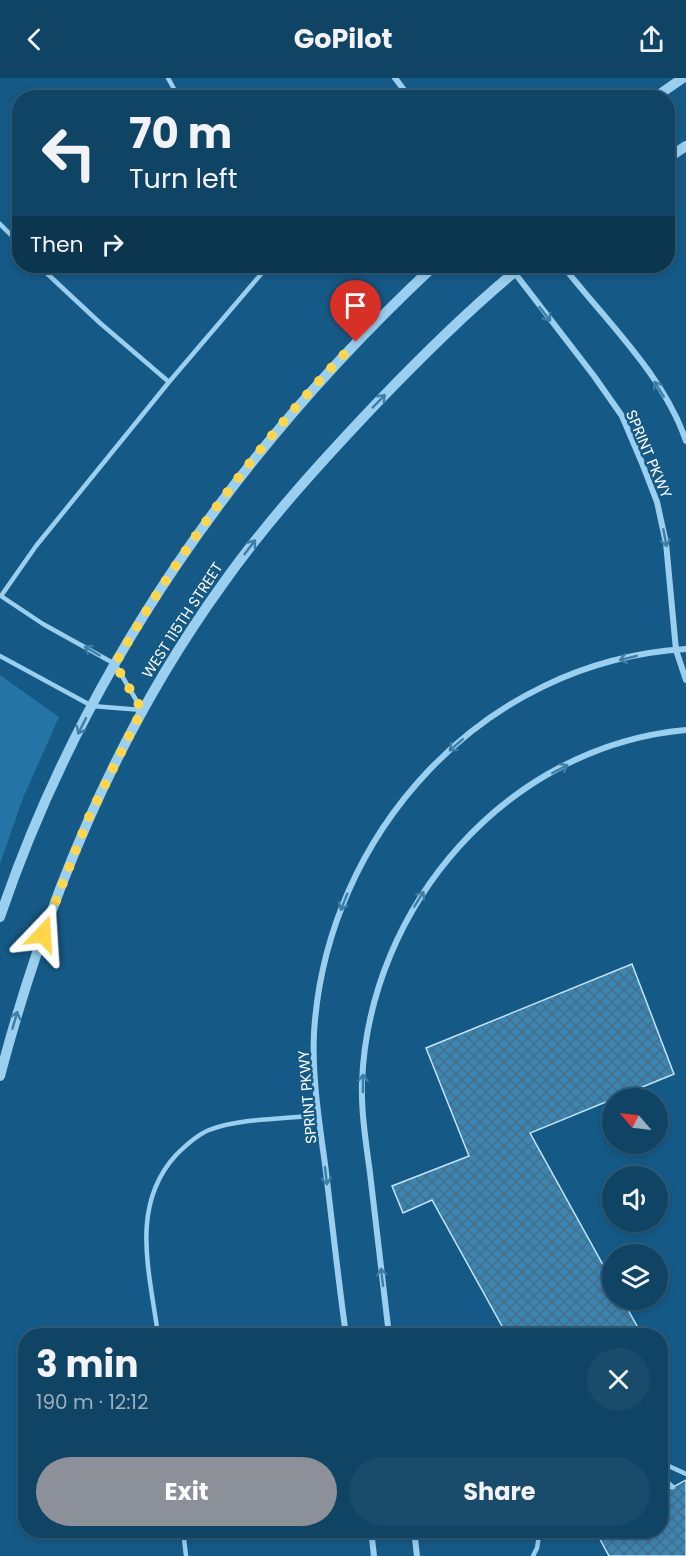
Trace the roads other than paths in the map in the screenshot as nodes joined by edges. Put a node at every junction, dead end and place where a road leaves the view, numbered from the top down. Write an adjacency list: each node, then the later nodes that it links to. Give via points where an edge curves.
1 (683, 78): 2 (street)
2 (666, 90)
3 (0, 224): 4 (lane)
4 (12, 236)
5 (46, 273): 11 (lane)
6 (262, 273): 11 (lane)
7 (427, 273): 17 (street, via 344,354 249,464 173,569)
8 (511, 273): 20 (street, WEST 115TH STREET, one-way to 8, via 221,586 260,534 394,385)
9 (520, 273): 15 (street, SPRINT PKWY, one-way to 15, via 622,416 642,463 657,502 666,543)
10 (569, 273): 12 (street, one-way to 10, via 647,370)
11 (169, 382): 13 (lane, via 36,546)
12 (686, 441)
13 (1, 596): 17 (lane, one-way to 13)
14 (686, 649): 15 (street, SPRINT PKWY)
15 (676, 650): 18 (street, SPRINT PKWY); 24 (street, SPRINT PKWY, one-way to 24, via 598,666 532,693 476,728 403,799 363,859 324,961 314,1034)
16 (0, 656): 19 (lane)
17 (115, 664): 19 (street); 20 (lane)
18 (686, 680)
19 (92, 706): 20 (lane); 22 (street, one-way to 22, via 26,848)
20 (142, 710): 23 (street, WEST 115TH STREET, one-way to 20, via 24,989 63,880 114,763)
21 (686, 730): 27 (street, one-way to 21, via 362,1084 372,1012 398,934 447,859 468,835 523,790 591,753 662,732)
22 (0, 917)
23 (0, 1076)
24 (319, 1115): 25 (lane, via 232,1124 208,1131 184,1146 165,1167 152,1192 147,1215 146,1238); 26 (street, SPRINT PKWY, one-way to 26)
25 (157, 1328)
26 (345, 1328)
27 (388, 1328)
28 (668, 1466): 29 (lane)
29 (686, 1474)
30 (668, 1483): 31 (lane)
31 (673, 1487)
32 (184, 1538): 36 (lane)
33 (372, 1538): 37 (street)
34 (415, 1538): 38 (street)
35 (539, 1538): 39 (lane)
36 (186, 1556)
37 (374, 1556)
38 (417, 1556)
39 (533, 1556)

